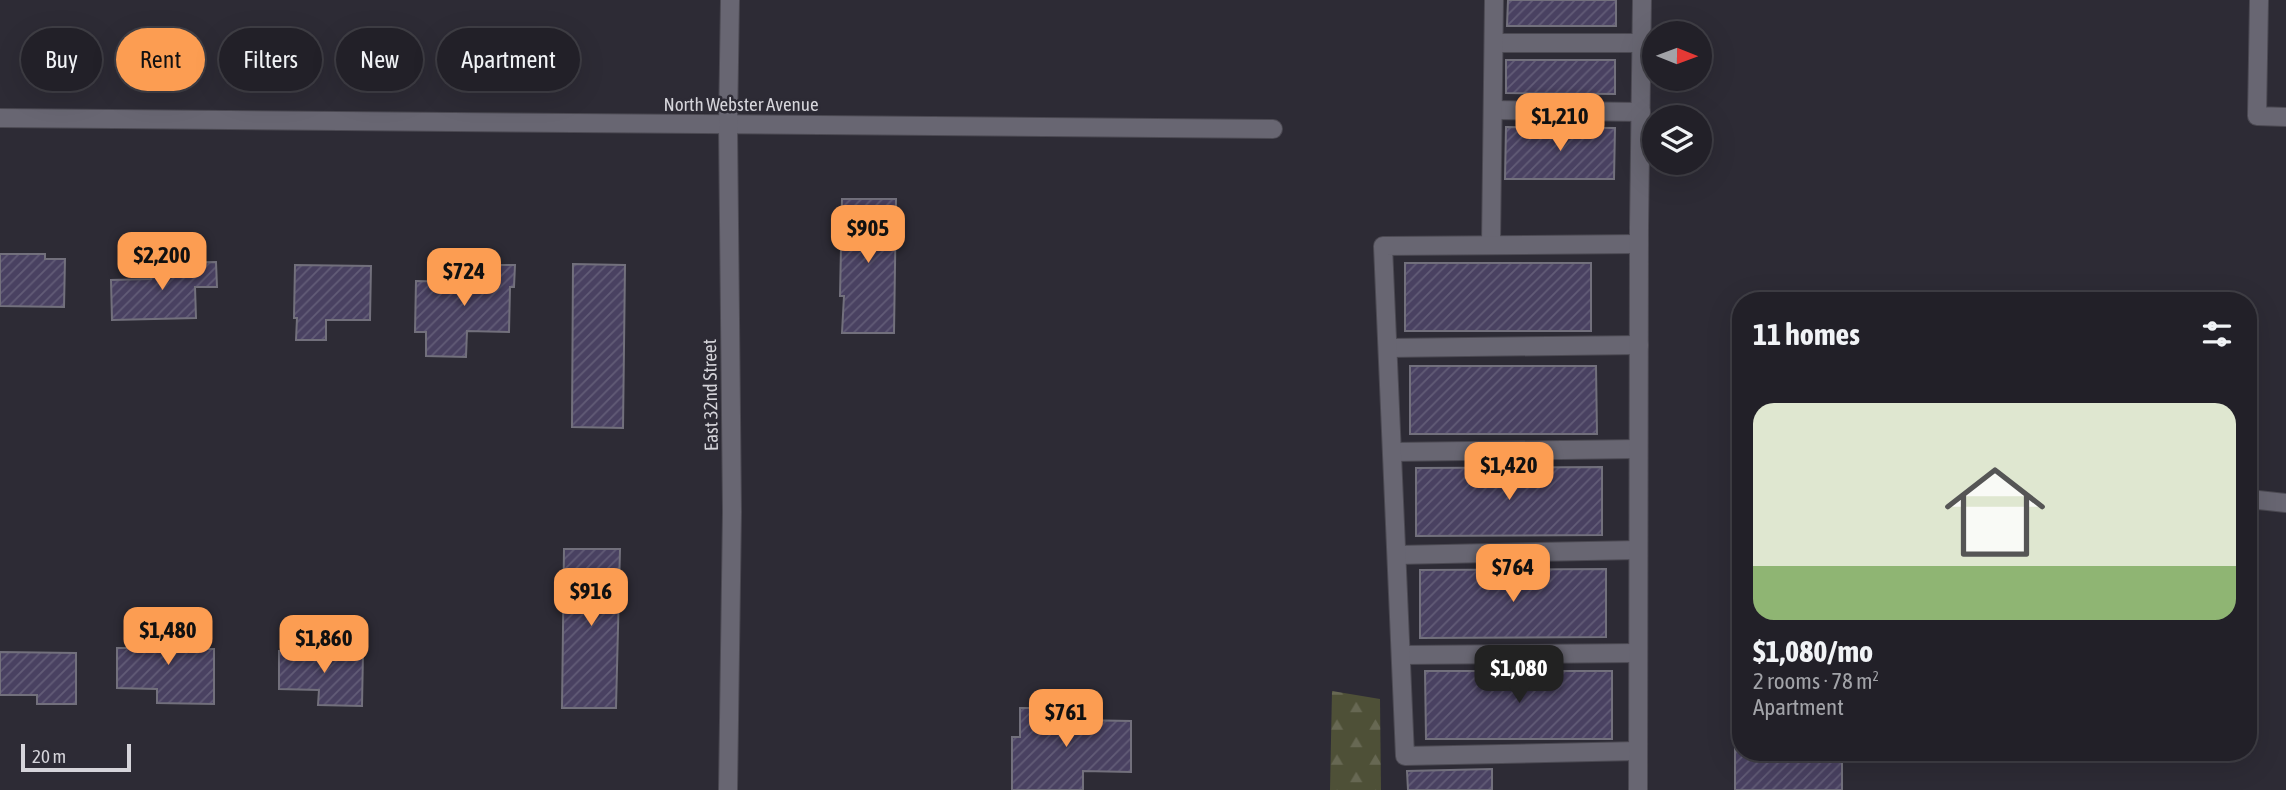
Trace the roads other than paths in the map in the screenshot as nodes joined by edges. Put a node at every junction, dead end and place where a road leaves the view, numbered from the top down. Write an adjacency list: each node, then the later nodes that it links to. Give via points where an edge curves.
1 (730, 0): 12 (street, East 32nd Street)
2 (1494, 0): 6 (street)
3 (1642, 0): 5 (street)
4 (2259, 0): 10 (street, via 2257,116)
5 (1642, 21)
6 (1493, 43): 7 (street); 8 (street)
7 (1642, 43): 9 (street)
8 (1493, 110): 9 (street); 15 (street)
9 (1641, 112): 14 (street)
10 (2286, 117)
11 (0, 118): 12 (street, North Webster Avenue)
12 (727, 125): 13 (street, North Webster Avenue); 27 (street, East 32nd Street, via 732,512)
13 (1272, 129)
14 (1639, 244): 15 (street); 16 (street)
15 (1491, 245): 17 (street, via 1383,246)
16 (1639, 345): 17 (street); 18 (street)
17 (1388, 348): 19 (street)
18 (1638, 449): 19 (street); 22 (street)
19 (1392, 452): 23 (street)
20 (2257, 500): 21 (street)
21 (2286, 503)
22 (1638, 550): 23 (street); 24 (street)
23 (1397, 555): 25 (street)
24 (1638, 653): 25 (street); 26 (street)
25 (1401, 655): 26 (street, via 1405,756)
26 (1638, 751): 28 (street)
27 (727, 790)
28 (1638, 790)

